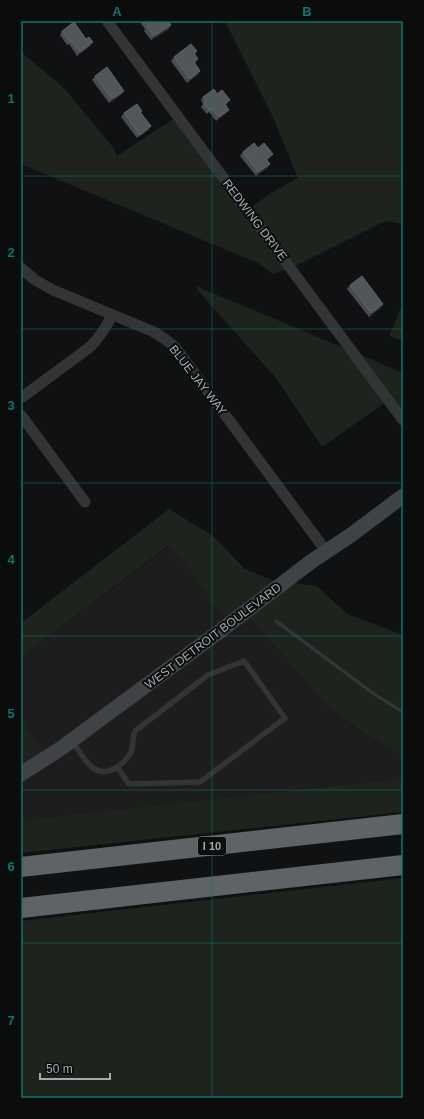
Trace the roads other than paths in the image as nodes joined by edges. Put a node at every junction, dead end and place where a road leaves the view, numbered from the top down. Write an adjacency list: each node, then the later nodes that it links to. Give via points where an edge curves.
1 (107, 21): 6 (street, REDWING DRIVE)
2 (21, 268): 3 (street, BLUE JAY WAY, via 53,290)
3 (112, 315): 4 (street, via 99,339); 9 (street, BLUE JAY WAY, via 154,332 175,348)
4 (21, 398)
5 (21, 415): 8 (street)
6 (403, 420)
7 (403, 496): 9 (street, WEST DETROIT BOULEVARD)
8 (85, 502)
9 (326, 551): 10 (street, WEST DETROIT BOULEVARD)
10 (72, 741): 11 (lane, via 96,770 105,771); 12 (street, WEST DETROIT BOULEVARD)
11 (117, 767): 11 (lane, via 131,752 135,731 208,676 244,661 285,718 200,782 129,784)
12 (21, 774)
13 (403, 824): 15 (highway, I 10)
14 (403, 865): 16 (highway)
15 (21, 867)
16 (21, 908)

